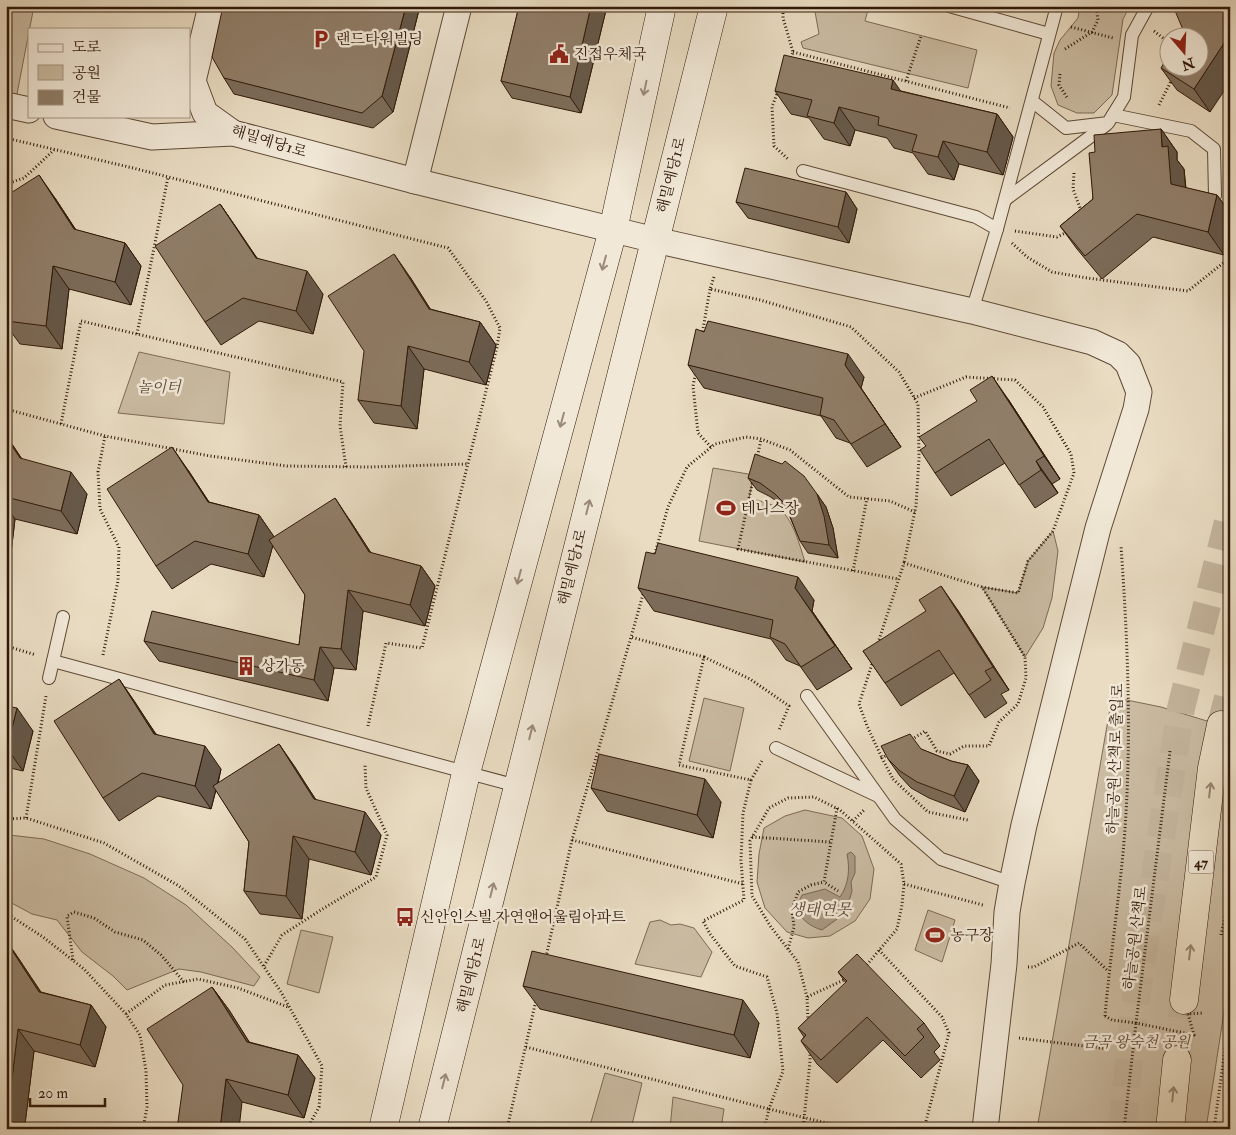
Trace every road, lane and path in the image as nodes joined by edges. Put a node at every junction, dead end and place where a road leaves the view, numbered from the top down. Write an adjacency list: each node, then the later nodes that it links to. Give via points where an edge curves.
1 (211, 6): 28 (street, 해밀예당1로, via 194,81 205,113)
2 (459, 6): 34 (street)
3 (662, 6): 40 (street, one-way to 40)
4 (714, 6): 42 (street, 해밀예당1로)
5 (783, 6): 15 (path, via 783,18)
6 (949, 6): 10 (lane)
7 (1057, 6): 10 (lane)
8 (1096, 6): 11 (path, via 1098,20)
9 (1148, 6): 13 (lane)
10 (1051, 28): 11 (path); 23 (lane)
11 (1092, 32): 13 (path); 14 (path)
12 (921, 36): 19 (path)
13 (1131, 42): 26 (lane, via 1124,97)
14 (1062, 51)
15 (793, 52): 16 (path); 19 (path)
16 (790, 61)
17 (1060, 68): 21 (path, via 1059,85)
18 (1172, 78): 27 (path)
19 (906, 81): 23 (path)
20 (779, 89): 32 (path, via 772,107 774,146)
21 (1068, 100)
22 (6, 106): 24 (street)
23 (1030, 107): 26 (lane, via 1066,128); 37 (lane)
24 (28, 110)
25 (65, 118): 28 (street, via 152,137)
26 (1110, 119): 27 (lane); 30 (lane)
27 (1150, 122): 36 (lane, via 1191,131 1214,149)
28 (233, 133): 34 (street, 해밀예당1로)
29 (6, 138): 31 (path)
30 (1076, 146): 37 (lane); 38 (path, via 1073,189)
31 (55, 150): 33 (path); 35 (path, via 24,178)
32 (803, 171): 39 (lane, via 976,217)
33 (168, 177): 47 (path); 56 (path, via 448,248 500,328)
34 (415, 181): 40 (street, 해밀예당1로)
35 (6, 184)
36 (1215, 196)
37 (1006, 198): 39 (lane)
38 (1083, 214)
39 (997, 229): 41 (path, via 1057,237); 43 (path, via 1028,257 1052,272 1188,292 1227,260); 46 (lane)
40 (613, 230): 42 (street, 해밀예당1로); 86 (street, one-way to 86)
41 (1071, 230)
42 (655, 240): 44 (street, 해밀예당1로); 89 (street, 해밀예당1로, one-way to 42)
43 (1230, 249)
44 (723, 255): 45 (path); 46 (street, 해밀예당1로)
45 (710, 288): 48 (path); 50 (path, via 851,327 900,372)
46 (972, 311): 98 (street, 해밀예당1로, via 1092,342 1118,354 1128,364 1139,392 1073,622)
47 (137, 334): 52 (path, via 81,321); 58 (path, via 343,382 340,426)
48 (701, 338)
49 (696, 367): 55 (path, via 693,386 698,432)
50 (914, 398): 61 (path, via 918,404 919,458); 67 (path, via 966,377 1015,380 1043,407 1071,454 1074,473 1053,531 1028,561 1018,593)
51 (6, 409): 52 (path)
52 (61, 424): 53 (path)
53 (105, 436): 58 (path, via 268,464); 76 (path, via 98,472 100,509 119,547 118,581)
54 (761, 439): 55 (path, via 746,437); 57 (path); 60 (path, via 790,450 849,497)
55 (711, 447): 63 (path, via 687,467 668,507)
56 (467, 464): 58 (path); 80 (path, via 422,648 386,643)
57 (756, 466)
58 (346, 467)
59 (754, 475): 65 (path, via 738,549)
60 (867, 498): 61 (path, via 890,501); 65 (path)
61 (915, 512): 64 (path)
62 (1121, 546): 113 (path, 하늘공원 산책로 출입로, via 1129,683 1128,764 1124,842)
63 (652, 563)
64 (904, 563): 66 (path); 67 (path)
65 (853, 571): 66 (path)
66 (898, 580): 72 (path)
67 (982, 587): 82 (path, via 1025,657 1026,678 1018,704 999,722 990,746 964,746 950,754 938,751 926,731)
68 (644, 590): 70 (path)
69 (63, 617): 75 (lane)
70 (631, 637): 73 (path); 95 (path)
71 (6, 646): 75 (path)
72 (876, 650)
73 (704, 657): 81 (path, via 750,679 789,706); 88 (path, via 679,765)
74 (873, 659): 85 (path, via 859,704)
75 (53, 660): 76 (lane); 77 (lane)
76 (100, 673): 80 (lane)
77 (49, 678): 92 (path)
78 (807, 696): 90 (lane)
79 (1221, 725): 119 (highway, 47, one-way to 79, via 1212,768)
80 (364, 744): 86 (lane); 110 (path, via 366,788 387,836 376,878 282,936)
81 (773, 745): 88 (path); 90 (lane)
82 (904, 745)
83 (1170, 751): 122 (path, 하늘공원 산책로, bridge)
84 (889, 754): 85 (path)
85 (882, 758): 87 (path)
86 (466, 773): 89 (lane); 132 (street)
87 (893, 779)
88 (751, 780): 99 (path, via 743,812)
89 (517, 786): 133 (street, 해밀예당1로, one-way to 89)
90 (879, 796): 98 (lane, via 895,818 941,859)
91 (837, 808): 94 (path, via 814,796 788,798 769,808); 96 (path); 100 (path, via 901,864)
92 (26, 818): 93 (path); 110 (path, via 104,843 179,886 245,938)
93 (6, 819)
94 (752, 837): 96 (path); 106 (path, via 752,896)
95 (572, 840): 99 (path); 109 (path)
96 (831, 842): 97 (path)
97 (824, 882): 101 (path); 106 (path, via 798,892 792,910 794,927)
98 (1012, 883): 104 (street, 해밀예당1로)
99 (743, 884): 129 (path, via 744,900 703,921 735,966 767,977 777,1013 783,1071)
100 (904, 884): 104 (path); 107 (path, via 896,929)
101 (838, 891)
102 (1230, 910): 105 (path)
103 (6, 912): 108 (path)
104 (1007, 912): 124 (street, 해밀예당1로)
105 (1224, 917)
106 (788, 949): 116 (path, via 798,962)
107 (879, 950): 112 (path); 138 (path, via 942,1016 949,1034)
108 (73, 961): 115 (path, via 67,916 74,912 94,918 115,932 143,940); 121 (path)
109 (545, 962)
110 (264, 966): 118 (path)
111 (1034, 967): 113 (path, via 1079,942)
112 (862, 971)
113 (1109, 972): 122 (path, 하늘공원 산책로 출입로, bridge, via 1105,1016)
114 (854, 975): 116 (path)
115 (184, 982): 118 (path, via 198,979 238,988); 121 (path, via 165,985)
116 (807, 997): 123 (path)
117 (536, 1000): 126 (path)
118 (288, 1007): 131 (path, via 322,1066 319,1107)
119 (1193, 1007): 122 (path, bridge, via 1188,1014 1194,1035)
120 (1230, 1012): 142 (path)
121 (126, 1014): 130 (path, via 140,1035 146,1071 147,1107)
122 (1136, 1023): 140 (path, 하늘공원 산책로)
123 (809, 1024)
124 (996, 1035): 127 (path); 139 (street, 해밀예당1로)
125 (810, 1042): 136 (path)
126 (526, 1046): 129 (path); 134 (path)
127 (1109, 1050)
128 (1177, 1060): 141 (highway, one-way to 128)
129 (769, 1109): 135 (path); 137 (path, bridge)
130 (143, 1129)
131 (307, 1129)
132 (383, 1129)
133 (432, 1129)
134 (507, 1129)
135 (764, 1129)
136 (803, 1129)
137 (851, 1129)
138 (924, 1129)
139 (985, 1129)
140 (1124, 1129)
141 (1170, 1129)
142 (1214, 1129)

